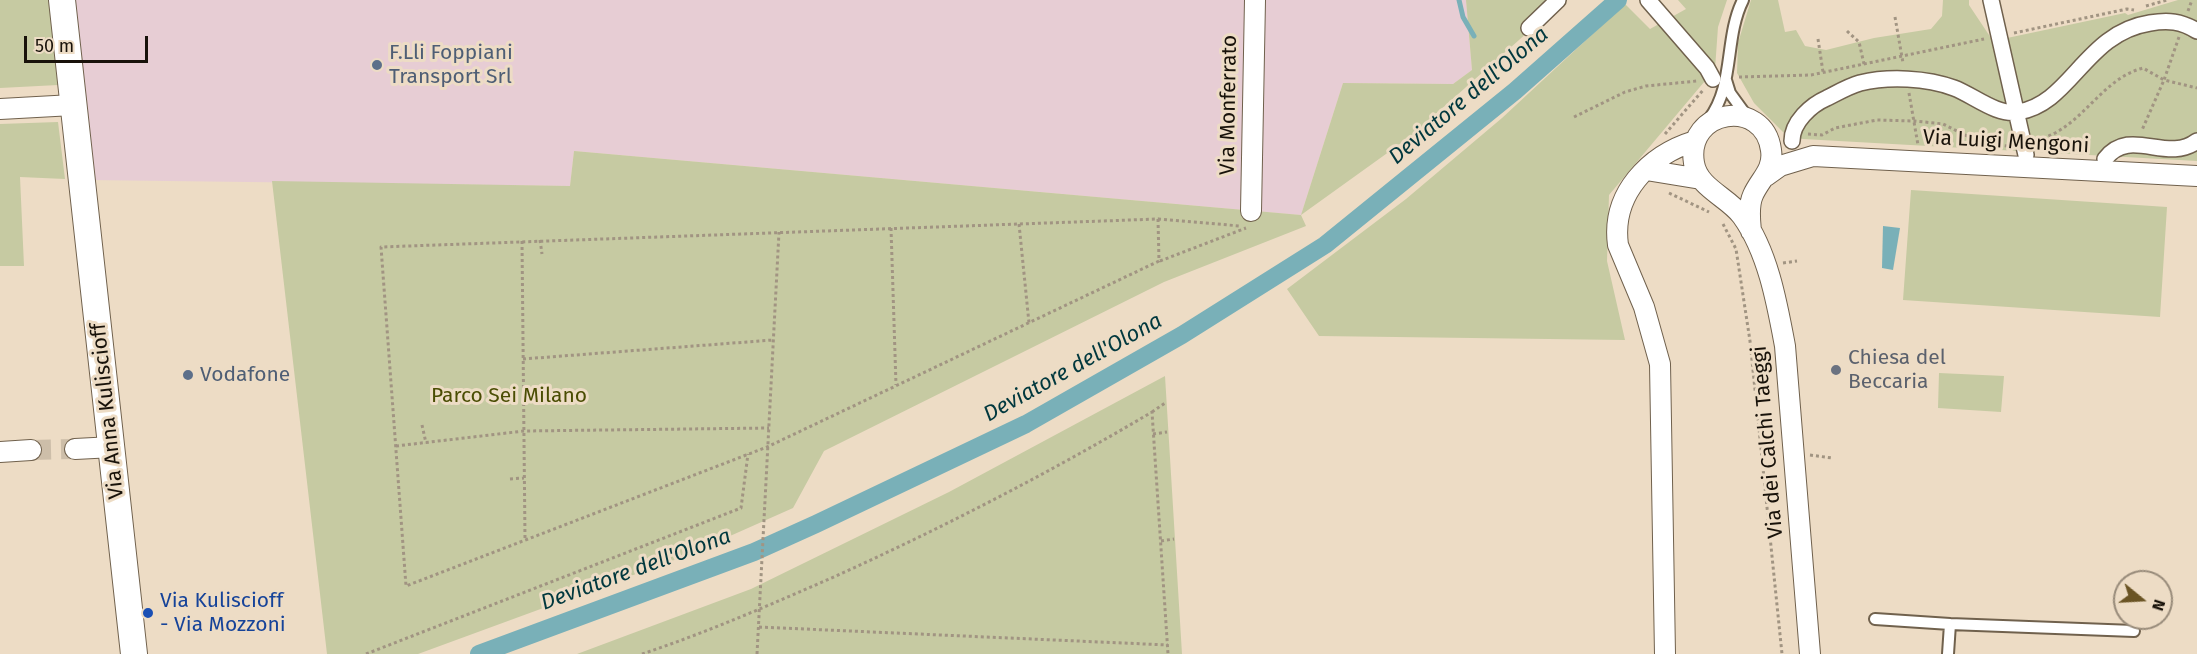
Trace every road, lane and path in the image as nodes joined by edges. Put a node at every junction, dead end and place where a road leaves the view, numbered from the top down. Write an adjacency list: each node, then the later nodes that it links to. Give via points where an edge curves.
1 (62, 0): 20 (street, Via Anna Kuliscioff)
2 (1255, 0): 39 (street, Via Monferrato)
3 (1558, 0): 10 (street)
4 (1648, 0): 17 (street)
5 (1743, 0): 17 (lane)
6 (1991, 0): 12 (street)
7 (2167, 0): 12 (path)
8 (2192, 0): 9 (path)
9 (2191, 27): 18 (path); 22 (street, via 2166,20 2111,36 2061,89 2039,106)
10 (1529, 28)
11 (1847, 32): 14 (path, via 1859,42)
12 (1999, 36): 14 (path); 22 (street)
13 (1818, 39): 15 (path)
14 (1864, 64): 15 (path)
15 (1823, 72): 16 (path)
16 (1739, 77)
17 (1719, 78): 23 (path, via 1646,86); 24 (lane, via 1738,108); 25 (lane, via 1717,110); 27 (path)
18 (2164, 81): 19 (path); 30 (path)
19 (2197, 88)
20 (73, 105): 21 (street); 66 (street, Via Anna Kuliscioff)
21 (0, 109)
22 (2016, 113): 28 (street, via 1926,81 1860,83 1811,105 1792,133); 31 (street)
23 (1574, 117)
24 (1751, 120): 25 (street, via 1725,116 1712,121); 26 (street)
25 (1698, 135): 34 (street); 37 (street, via 1692,154)
26 (1769, 139): 32 (street, Via Luigi Mengoni); 36 (street, Via dei Calchi Taeggi, via 1772,152)
27 (1659, 141)
28 (1792, 141)
29 (2197, 141): 30 (street, via 2173,149)
30 (2136, 144): 33 (street, via 2123,145)
31 (2026, 155)
32 (1813, 156): 35 (street, Via Luigi Mengoni); 36 (street, Via Luigi Mengoni, via 1780,166)
33 (2105, 159)
34 (1646, 170): 37 (street); 90 (street, via 1623,197 1616,230 1618,245 1655,339 1660,364)
35 (2197, 176)
36 (1762, 180): 37 (street, via 1736,195 1723,194); 45 (street, Via dei Calchi Taeggi, via 1752,197)
37 (1706, 184): 45 (street, Via dei Calchi Taeggi, via 1742,215)
38 (1663, 190): 40 (path)
39 (1251, 211)
40 (1714, 215)
41 (1158, 219): 43 (path); 50 (path); 50 (path, via 1249,227)
42 (1722, 223): 91 (path, via 1736,249 1750,341)
43 (1019, 224): 44 (path); 53 (path)
44 (891, 228): 46 (path); 56 (path)
45 (1751, 231): 92 (street, Via dei Calchi Taeggi, via 1778,308 1785,346)
46 (779, 232): 47 (path); 54 (path)
47 (540, 240): 48 (path); 49 (path)
48 (522, 241): 55 (path); 65 (path, via 381,246)
49 (542, 254)
50 (1159, 261): 53 (path)
51 (1797, 261): 52 (path)
52 (1776, 265)
53 (1029, 323): 56 (path)
54 (773, 340): 55 (path); 60 (path)
55 (523, 359): 61 (path)
56 (896, 386): 67 (path)
57 (1165, 403): 58 (path)
58 (1152, 412): 63 (path); 79 (path, via 1073,459 948,524)
59 (422, 425): 64 (path)
60 (768, 428): 61 (path); 67 (path)
61 (524, 431): 64 (path); 74 (path)
62 (1167, 432): 63 (path)
63 (1153, 434): 78 (path)
64 (426, 443): 65 (path)
65 (396, 446): 77 (path, via 406,586)
66 (113, 447): 68 (street); 85 (street, Via Anna Kuliscioff)
67 (767, 447): 71 (path); 79 (path)
68 (75, 449)
69 (31, 450): 70 (street)
70 (0, 452)
71 (748, 454): 77 (path); 86 (path, via 741,508)
72 (1809, 454): 73 (path)
73 (1832, 458)
74 (524, 478): 75 (path); 77 (path)
75 (510, 479)
76 (1174, 539): 78 (path)
77 (525, 540)
78 (1161, 541): 84 (path)
79 (759, 610): 82 (path); 87 (path)
80 (1875, 619): 81 (lane)
81 (1950, 624): 83 (lane); 93 (lane)
82 (759, 627): 84 (path); 88 (path)
83 (2134, 631)
84 (1168, 645): 89 (path)
85 (134, 654)
86 (366, 654)
87 (642, 654)
88 (757, 654)
89 (1168, 654)
90 (1665, 654)
91 (1782, 654)
92 (1810, 654)
93 (1948, 654)

